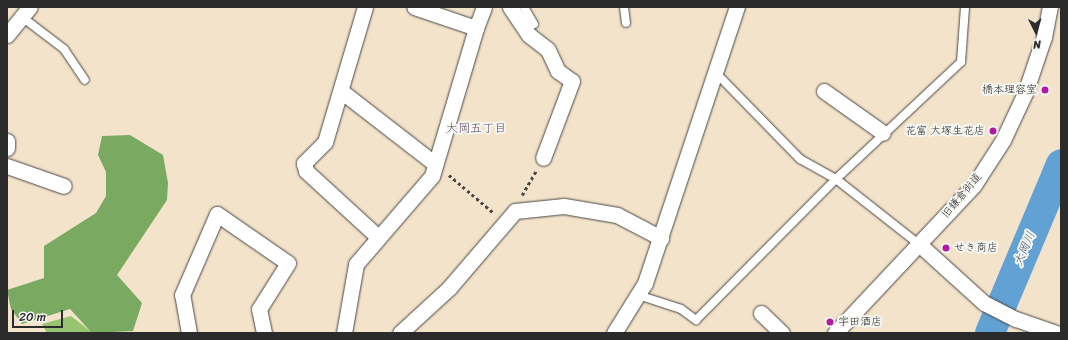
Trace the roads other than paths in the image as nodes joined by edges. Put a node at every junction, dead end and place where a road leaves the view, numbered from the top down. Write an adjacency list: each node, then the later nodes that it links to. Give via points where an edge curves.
1 (365, 7): 17 (street)
2 (414, 7): 13 (street)
3 (484, 7): 13 (street)
4 (510, 7): 22 (street, via 529,34 548,50 558,71 572,82)
5 (524, 7): 12 (lane)
6 (624, 7): 11 (lane)
7 (737, 7): 15 (street)
8 (965, 7): 19 (lane, via 961,62)
9 (1050, 7): 29 (street, 旧鎌倉街道, via 1044,37 1025,93 1003,140 974,185)
10 (26, 12): 14 (street); 16 (lane, via 64,49)
11 (626, 23)
12 (534, 24)
13 (476, 28): 23 (street)
14 (7, 35)
15 (716, 74): 25 (lane, via 800,158); 28 (street)
16 (84, 80)
17 (341, 91): 23 (street); 27 (street, via 325,142 304,163 306,171)
18 (824, 91): 19 (street)
19 (883, 133): 25 (lane)
20 (7, 142): 21 (street)
21 (7, 148)
22 (543, 158)
23 (434, 164): 27 (street, via 432,176)
24 (7, 166): 26 (street)
25 (836, 179): 29 (lane); 30 (lane, via 696,320 681,309)
26 (64, 186)
27 (378, 237): 35 (street, via 356,264)
28 (661, 238): 30 (street); 36 (street, via 617,215 564,206 515,211 449,288)
29 (920, 245): 32 (street, via 984,303); 39 (street, 旧鎌倉街道)
30 (638, 295): 37 (street)
31 (761, 313): 38 (street)
32 (1018, 325): 40 (street)
33 (189, 333): 34 (street, via 182,295 217,214 288,263 259,309)
34 (264, 333)
35 (344, 333)
36 (400, 333)
37 (614, 333)
38 (782, 333)
39 (835, 333)
40 (1056, 333)

